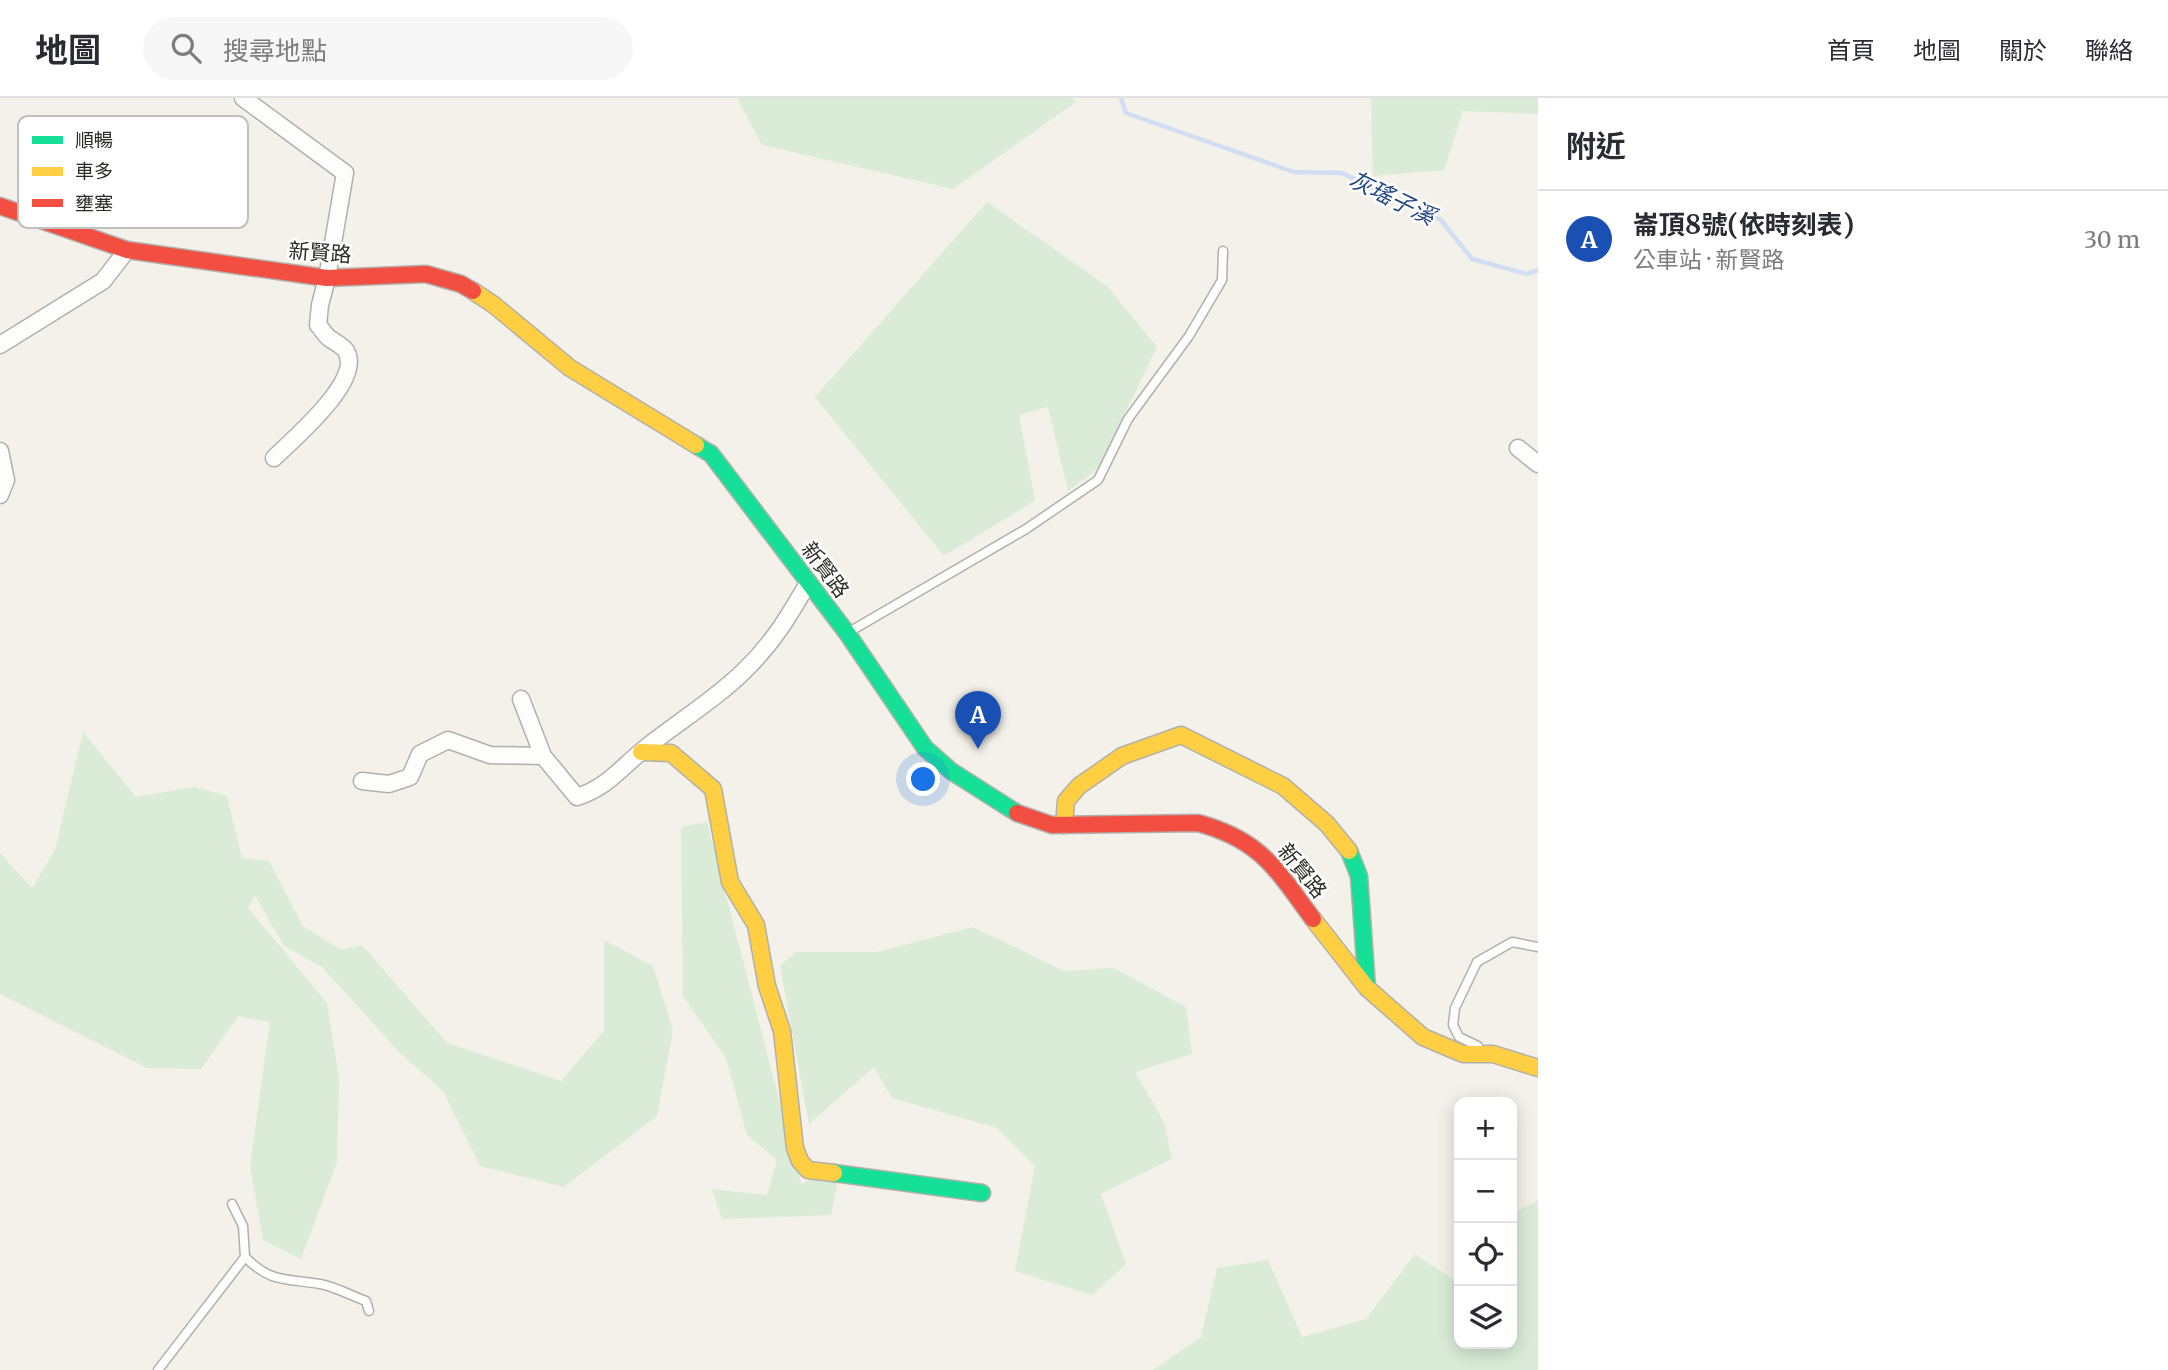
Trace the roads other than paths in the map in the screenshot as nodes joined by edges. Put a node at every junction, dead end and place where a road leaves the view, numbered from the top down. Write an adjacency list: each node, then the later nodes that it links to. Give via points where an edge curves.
1 (243, 98): 7 (street, via 345,173)
2 (0, 206): 3 (street, 新賢路)
3 (18, 212)
4 (64, 228): 5 (street, 新賢路)
5 (127, 250): 7 (street, 新賢路); 8 (street, via 103,281)
6 (1223, 251): 15 (lane, via 1222,280 1189,336 1128,419 1098,480)
7 (327, 278): 11 (street, via 318,325 346,351 348,373 341,388); 14 (street, 新賢路, via 426,274 461,284 494,305 570,368 712,454)
8 (0, 345)
9 (1518, 448): 12 (street)
10 (0, 451): 13 (street, via 6,480)
11 (274, 458)
12 (1538, 464)
13 (0, 495)
14 (808, 583): 15 (street, 新賢路); 17 (street, via 782,629 744,671)
15 (847, 634): 20 (street, 新賢路, via 925,748 951,771 1026,818)
16 (521, 699): 18 (street)
17 (641, 752): 18 (street, via 620,774 577,797); 25 (street, via 671,753 713,789 730,882 756,925 767,986 782,1031 800,1161 808,1170)
18 (544, 756): 19 (street, via 490,755 448,740 420,754 410,777 389,784)
19 (362, 781)
20 (1064, 825): 22 (street, 新賢路, via 1198,823 1238,837 1272,863); 22 (street, via 1066,801 1079,786 1122,756 1181,735 1283,786 1327,824 1351,853 1360,876)
21 (1538, 947): 23 (lane, via 1512,943 1477,962 1467,979 1453,1025 1459,1037)
22 (1367, 988): 23 (street, 新賢路, via 1423,1037 1463,1054)
23 (1493, 1054): 24 (street, 新賢路)
24 (1538, 1068)
25 (982, 1193)
26 (232, 1203): 27 (lane, via 243,1226)
27 (245, 1257): 28 (lane, via 278,1280 323,1284 366,1301); 29 (lane)
28 (369, 1311)
29 (158, 1370)

